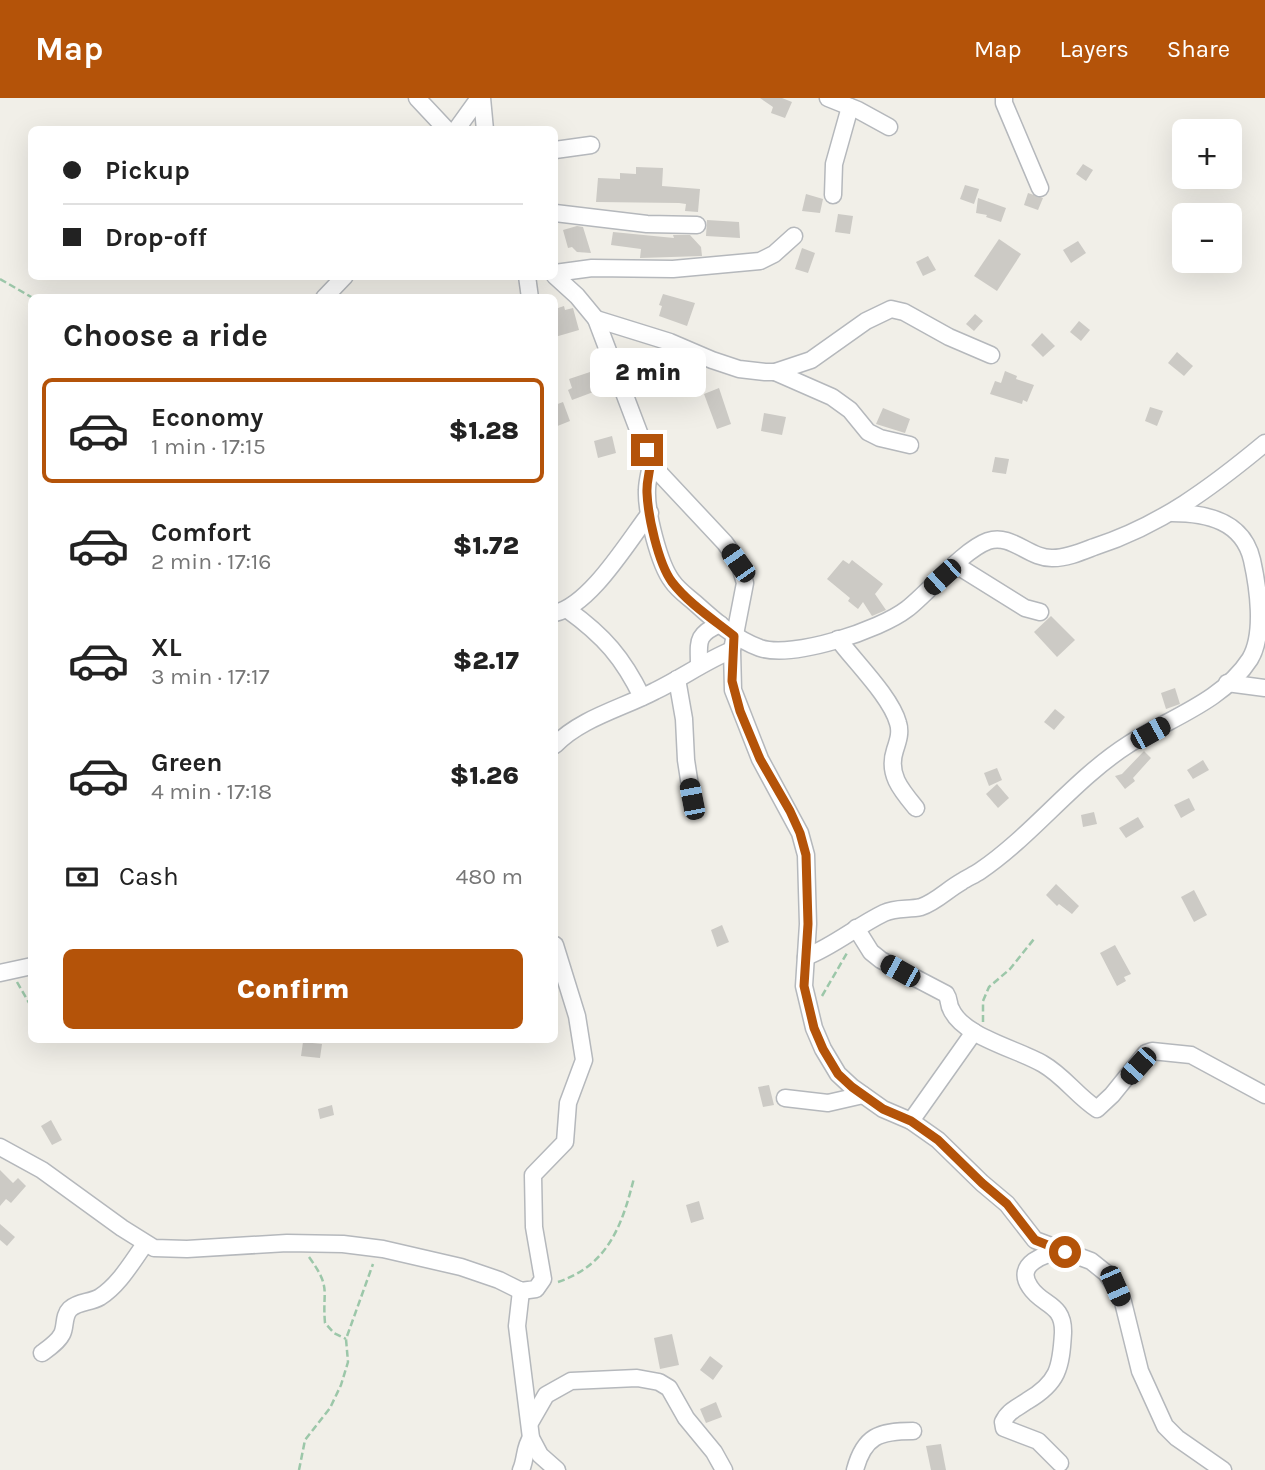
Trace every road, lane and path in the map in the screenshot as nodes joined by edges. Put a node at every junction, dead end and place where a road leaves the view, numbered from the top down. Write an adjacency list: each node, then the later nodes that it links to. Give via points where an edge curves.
1 (417, 98): 6 (street)
2 (481, 98): 7 (street); 8 (street)
3 (828, 98): 5 (street)
4 (1004, 98): 12 (street)
5 (850, 107): 9 (street); 13 (street, via 834,164)
6 (443, 126)
7 (459, 126)
8 (484, 126)
9 (888, 127)
10 (590, 145): 11 (street)
11 (558, 150)
12 (1040, 188)
13 (833, 195)
14 (558, 213): 15 (street)
15 (697, 225)
16 (794, 236): 17 (street, via 760,261 592,268)
17 (558, 274)
18 (558, 278): 23 (street)
19 (0, 279): 22 (path)
20 (341, 280): 21 (street)
21 (328, 294)
22 (28, 295)
23 (596, 319): 25 (street, via 739,369); 28 (street)
24 (991, 355): 25 (street, via 891,309 811,360)
25 (775, 372): 27 (street, via 846,406 868,432)
26 (1265, 443): 30 (street)
27 (910, 445)
28 (652, 464): 29 (street, via 647,491); 36 (street, via 738,563 745,583)
29 (650, 513): 32 (street, via 590,592); 34 (street, via 657,548 672,582)
30 (1172, 513): 31 (street, via 1126,536 1069,555 1033,554 998,539 986,541); 39 (street, via 1214,518 1242,537 1250,554 1259,602 1258,631 1252,656)
31 (956, 565): 33 (street, via 1025,608); 35 (street, via 905,610)
32 (562, 612): 41 (street, via 595,629 609,643)
33 (1040, 612)
34 (720, 624): 36 (street); 37 (street, via 699,640)
35 (838, 639): 36 (street, via 804,648 766,649); 44 (street, via 892,707 899,736 892,769 895,781)
36 (733, 643): 37 (street); 48 (street, via 732,681 740,711 760,759 790,811 806,855)
37 (699, 666): 38 (street)
38 (677, 679): 41 (street); 43 (street)
39 (1227, 683): 40 (street); 45 (street, via 1097,768 980,871 936,900 886,912)
40 (1265, 688)
41 (642, 698): 42 (street, via 585,723)
42 (558, 743)
43 (692, 799)
44 (916, 808)
45 (858, 932): 48 (street); 52 (path); 53 (street, via 881,960 946,994 950,1009)
46 (1034, 939): 53 (path, via 986,991)
47 (558, 954): 64 (street, via 577,1016 584,1060 568,1103 565,1142 533,1175 534,1227 544,1273)
48 (806, 957): 52 (street, via 804,986)
49 (28, 967): 50 (street)
50 (5, 972): 51 (path)
51 (28, 1003)
52 (811, 1018): 55 (street, via 838,1074)
53 (979, 1035): 54 (street, via 1043,1064 1097,1108 1152,1051 1191,1055); 57 (street)
54 (1265, 1095)
55 (863, 1096): 56 (street, via 828,1103); 57 (street)
56 (785, 1098)
57 (911, 1121): 63 (street, via 1007,1204 1035,1240)
58 (0, 1147): 61 (street, via 42,1170)
59 (634, 1178): 64 (path, via 622,1224 596,1261 575,1276)
60 (299, 1243): 61 (street, via 161,1250); 62 (street); 66 (path, via 324,1283 325,1323)
61 (145, 1244): 67 (street, via 104,1294 72,1307 62,1334)
62 (383, 1249): 65 (street, via 461,1267); 66 (path, via 371,1267)
63 (1065, 1252): 71 (street, via 1039,1257 1026,1273 1030,1287 1062,1320 1056,1378 1011,1410 1003,1422 1004,1428 1038,1441); 77 (street, via 1091,1261 1115,1286 1140,1371 1165,1426)
64 (541, 1285): 65 (street)
65 (521, 1291): 68 (street, via 517,1326)
66 (346, 1339): 72 (path, via 348,1362 341,1385 330,1408 304,1440)
67 (43, 1353)
68 (530, 1421): 70 (street); 75 (street, via 546,1395 571,1381 636,1378 659,1382 669,1388)
69 (913, 1431): 76 (street, via 889,1431 872,1439 861,1451)
70 (531, 1438): 73 (street); 74 (street, via 540,1455)
71 (1060, 1462)
72 (299, 1470)
73 (521, 1470)
74 (557, 1470)
75 (724, 1470)
76 (855, 1470)
77 (1223, 1470)

